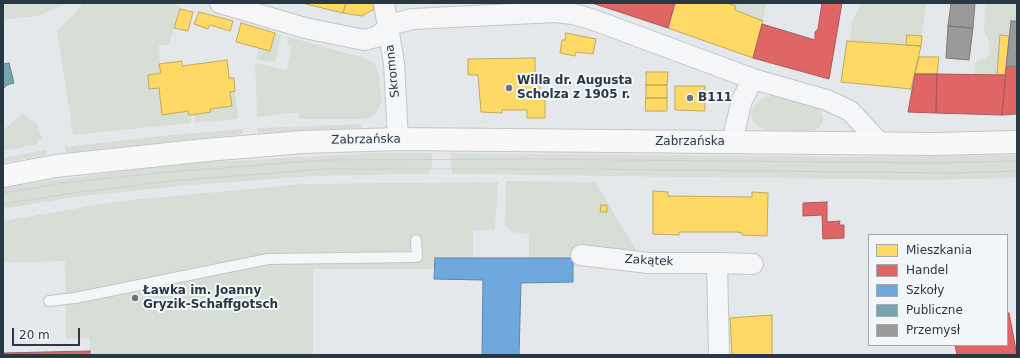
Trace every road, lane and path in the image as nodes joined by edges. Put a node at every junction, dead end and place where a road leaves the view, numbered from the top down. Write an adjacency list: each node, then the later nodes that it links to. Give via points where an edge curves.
1 (220, 3): 3 (street, via 305,28 364,40 376,37)
2 (384, 3): 3 (street, Skromna)
3 (388, 29): 4 (street, via 399,22 412,19 555,12 573,14); 5 (street, Skromna, via 394,63)
4 (753, 79): 6 (street, Zabrzańska, via 742,100); 8 (street, via 827,100 850,111)
5 (398, 139): 6 (street, Zabrzańska); 9 (street, Zabrzańska, via 303,142 206,150 56,166)
6 (732, 142): 8 (street, Zabrzańska)
7 (1017, 142): 8 (street, Zabrzańska)
8 (881, 144)
9 (3, 176)
10 (416, 240): 14 (lane, via 417,257 268,259)
11 (581, 255): 12 (street, Zakątek, via 648,263)
12 (717, 263): 13 (street, Zakątek); 15 (street)
13 (753, 264)
14 (49, 301)
15 (719, 355)

